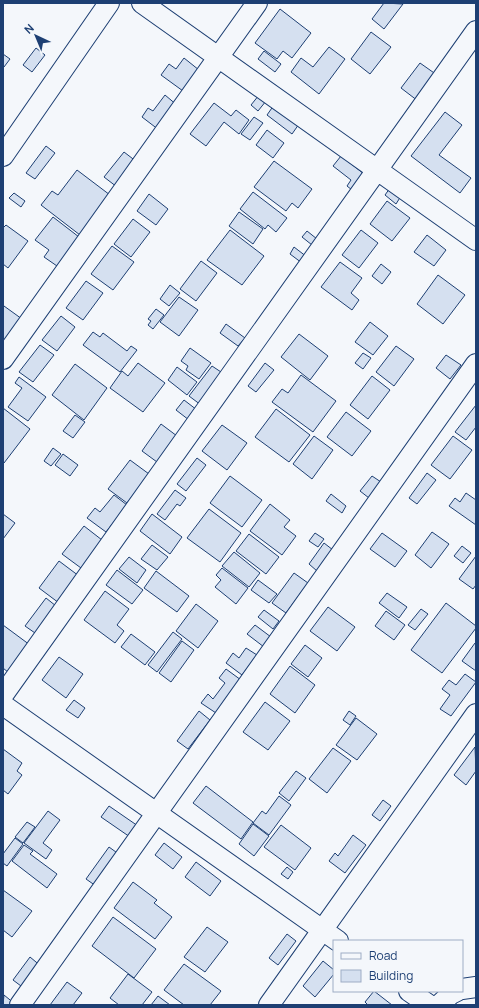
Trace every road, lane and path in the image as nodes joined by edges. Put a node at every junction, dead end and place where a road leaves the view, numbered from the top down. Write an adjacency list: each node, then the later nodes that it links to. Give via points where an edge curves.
1 (110, 3): 6 (street)
2 (142, 3): 5 (street)
3 (257, 3): 5 (street)
4 (476, 31): 7 (street)
5 (218, 56): 7 (street); 9 (street)
6 (3, 156)
7 (377, 170): 8 (street); 11 (street)
8 (476, 240)
9 (3, 359)
10 (476, 364): 14 (street)
11 (3, 695)
12 (3, 705): 14 (street)
13 (476, 714): 15 (street)
14 (156, 813): 15 (street); 20 (street)
15 (330, 935): 21 (street)
16 (476, 987): 17 (street)
17 (463, 989)
18 (410, 992): 22 (street)
19 (456, 992): 23 (street)
20 (20, 1005)
21 (269, 1005)
22 (429, 1005)
23 (438, 1005)

